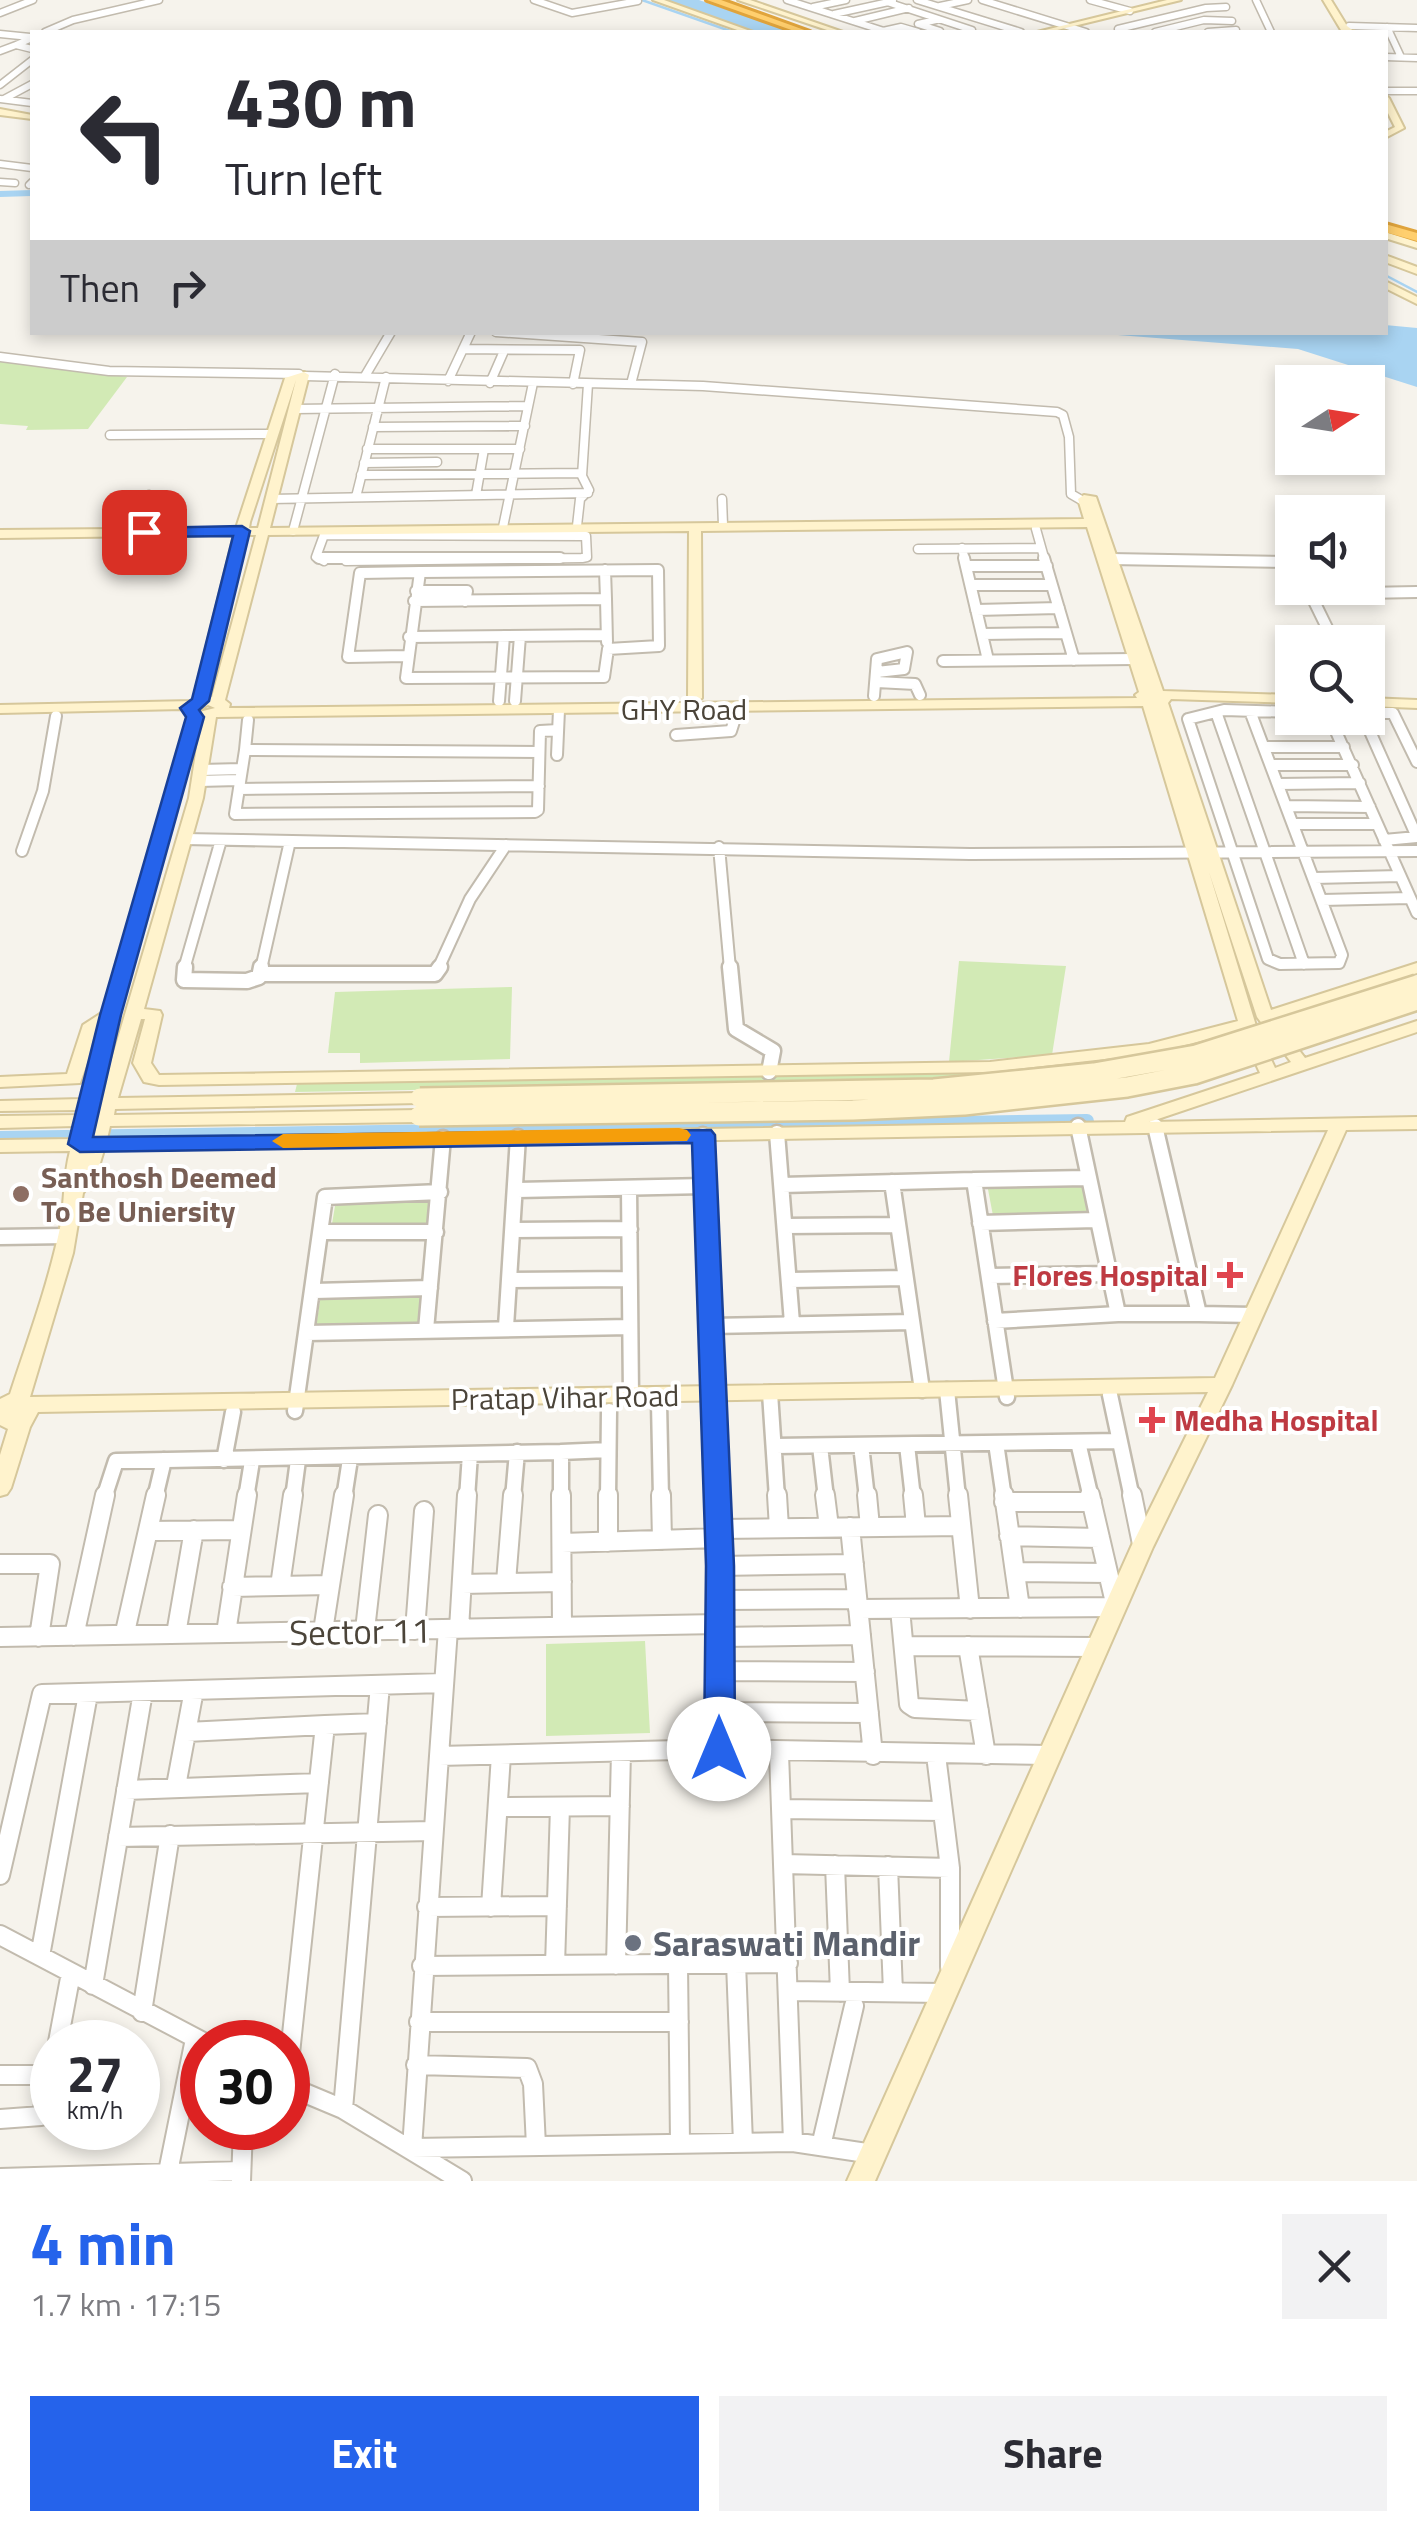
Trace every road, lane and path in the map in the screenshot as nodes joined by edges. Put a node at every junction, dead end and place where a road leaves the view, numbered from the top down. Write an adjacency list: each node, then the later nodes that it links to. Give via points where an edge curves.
1 (33, 0): 37 (street)
2 (159, 0): 56 (street)
3 (534, 0): 4 (street, via 570,13)
4 (637, 0): 57 (street)
5 (657, 0): 58 (street)
6 (700, 0): 59 (highway)
7 (712, 0): 60 (highway)
8 (788, 0): 22 (street)
9 (818, 0): 22 (street); 23 (street)
10 (846, 0): 23 (street)
11 (896, 0): 21 (street)
12 (917, 0): 24 (street)
13 (961, 0): 27 (street)
14 (982, 0): 49 (street)
15 (1090, 0): 25 (street)
16 (1121, 0): 25 (street)
17 (1177, 0): 28 (street)
18 (1256, 0): 76 (street)
19 (1330, 0): 77 (street)
20 (746, 1): 61 (street)
21 (888, 2): 30 (street); 33 (street)
22 (798, 4): 29 (street)
23 (830, 4): 29 (street)
24 (929, 4): 27 (street); 30 (street)
25 (1104, 4): 31 (street)
26 (1225, 4): 36 (street); 42 (street)
27 (938, 6): 32 (street)
28 (1152, 6): 31 (street); 36 (street)
29 (810, 8): 33 (street)
30 (908, 8): 34 (street); 35 (street)
31 (1130, 11): 49 (street)
32 (958, 12): 39 (street); 39 (street, via 1001,12)
33 (832, 14): 43 (street)
34 (887, 14): 35 (street, via 904,20); 38 (street)
35 (926, 14): 40 (street)
36 (1181, 14): 41 (street); 46 (street)
37 (0, 15): 80 (street, via 7,19)
38 (871, 18): 43 (street); 44 (street)
39 (974, 18): 45 (street)
40 (939, 19): 47 (street); 65 (street, via 918,24)
41 (1204, 20): 42 (street); 74 (street)
42 (1232, 21): 75 (street)
43 (853, 22): 51 (street)
44 (888, 23): 51 (street); 52 (street)
45 (991, 23): 48 (street); 48 (street, via 1027,21)
46 (1142, 23): 55 (street); 73 (street)
47 (961, 26): 66 (street); 67 (street)
48 (1001, 26): 68 (street); 69 (street)
49 (1068, 26): 70 (street); 71 (street)
50 (1107, 26): 55 (street)
51 (870, 27): 62 (street)
52 (902, 27): 63 (street); 64 (street)
53 (1386, 27): 54 (street); 77 (street); 78 (street)
54 (1417, 28)
55 (1118, 29): 72 (street)
56 (50, 30)
57 (720, 30)
58 (742, 30)
59 (786, 30)
60 (798, 30)
61 (833, 30)
62 (879, 30)
63 (892, 30)
64 (912, 30)
65 (932, 30)
66 (945, 30)
67 (969, 30)
68 (977, 30)
69 (1014, 30)
70 (1050, 30)
71 (1080, 30)
72 (1122, 30)
73 (1165, 30)
74 (1171, 30)
75 (1236, 30)
76 (1270, 30)
77 (1351, 30)
78 (1388, 30)
79 (1388, 31): 85 (street)
80 (0, 33): 81 (street)
81 (30, 38)
82 (30, 39): 83 (street)
83 (16, 46): 84 (street); 87 (street)
84 (30, 48)
85 (1397, 48): 86 (street); 89 (street)
86 (1417, 49)
87 (0, 52)
88 (1388, 57): 89 (street)
89 (1401, 58): 90 (street)
90 (1417, 58)
91 (30, 64): 92 (street)
92 (15, 77): 93 (street); 94 (street)
93 (1, 81)
94 (30, 81)
95 (30, 83): 98 (street)
96 (1417, 91): 99 (street)
97 (30, 96): 100 (street)
98 (2, 99): 100 (street)
99 (1388, 99)
100 (21, 102): 101 (street)
101 (30, 103)
102 (1388, 104): 105 (street, via 1400,128)
103 (0, 112): 104 (street)
104 (30, 117)
105 (1388, 133)
106 (3, 166): 107 (street)
107 (30, 168)
108 (0, 182): 109 (street)
109 (15, 183)
110 (1388, 231): 111 (highway)
111 (1417, 239)
112 (1388, 259): 113 (street)
113 (1417, 271)
114 (1388, 283): 115 (street)
115 (1411, 298)
116 (389, 335): 124 (street)
117 (470, 335): 119 (street)
118 (540, 335): 133 (street, via 642,342)
119 (463, 349): 120 (street); 127 (street)
120 (504, 351): 129 (street); 131 (street, via 582,350)
121 (0, 357): 123 (street, via 110,371)
122 (335, 374): 123 (street); 124 (street); 139 (street)
123 (302, 375): 138 (street); 143 (street, via 291,378)
124 (365, 376): 125 (street)
125 (386, 377): 126 (street); 137 (street)
126 (436, 380): 127 (street); 136 (street)
127 (448, 381): 128 (street)
128 (467, 382): 129 (street); 134 (street)
129 (490, 382): 130 (street)
130 (533, 383): 131 (street); 135 (street)
131 (573, 384): 132 (street)
132 (588, 384): 133 (street); 152 (street)
133 (631, 384): 164 (street, via 863,394 1058,412 1069,437 1071,493)
134 (463, 406): 135 (street); 136 (street)
135 (528, 406): 140 (street)
136 (428, 407): 137 (street); 142 (street)
137 (378, 408): 139 (street); 141 (street)
138 (296, 409): 139 (street); 162 (street)
139 (324, 409): 161 (street)
140 (525, 426): 142 (street); 148 (street)
141 (373, 427): 142 (street); 145 (street)
142 (425, 427)
143 (273, 434): 144 (street); 172 (street)
144 (110, 435)
145 (367, 449): 146 (street); 150 (street)
146 (440, 450): 147 (street); 149 (street)
147 (484, 450): 148 (street); 154 (street)
148 (520, 450): 151 (street)
149 (437, 462): 150 (street); 153 (street)
150 (364, 463): 155 (street)
151 (516, 473): 152 (street); 154 (street); 159 (street)
152 (582, 473): 156 (street)
153 (434, 474): 154 (street); 155 (street)
154 (479, 474): 158 (street)
155 (361, 475): 160 (street)
156 (588, 493): 159 (street); 168 (street, via 580,499)
157 (150, 495): 175 (street)
158 (476, 495): 159 (street); 160 (street)
159 (509, 495): 169 (street)
160 (356, 497): 161 (street)
161 (300, 498): 162 (street); 174 (street)
162 (271, 499): 173 (street)
163 (722, 500): 167 (street)
164 (1083, 501): 165 (street); 180 (street, via 1092,500)
165 (1090, 523): 167 (street); 203 (street)
166 (695, 525): 167 (street); 168 (street); 209 (street)
167 (723, 525)
168 (577, 526): 169 (street)
169 (503, 527): 171 (street)
170 (1036, 529): 178 (street)
171 (477, 530): 174 (street); 181 (street); 181 (street, via 582,533 587,556); 181 (street, via 324,535 316,556)
172 (242, 531): 173 (street); 175 (street); 216 (street)
173 (263, 531): 174 (street); 216 (street)
174 (293, 531)
175 (144, 532): 176 (street)
176 (0, 534)
177 (962, 548): 178 (street); 179 (street); 183 (street)
178 (1041, 548): 184 (street)
179 (918, 549)
180 (1110, 559): 182 (street); 210 (street)
181 (471, 560)
182 (1275, 562)
183 (966, 566): 184 (street); 187 (street)
184 (1047, 566): 188 (street)
185 (605, 570): 186 (street); 192 (street); 201 (street, via 660,572 658,647)
186 (420, 572): 191 (street); 202 (street, via 360,573 348,657)
187 (971, 585): 188 (street); 194 (street)
188 (1052, 585): 193 (street)
189 (1385, 592): 190 (street)
190 (1417, 592)
191 (415, 596): 192 (street); 200 (street)
192 (606, 599): 197 (street)
193 (1059, 608): 194 (street); 195 (street)
194 (976, 610): 196 (street)
195 (1066, 633): 196 (street); 206 (street)
196 (982, 634): 205 (street)
197 (606, 635): 199 (street); 201 (street)
198 (504, 636): 199 (street); 200 (street); 207 (street)
199 (520, 636): 208 (street)
200 (409, 637): 202 (street)
201 (608, 649): 208 (street, via 606,676)
202 (406, 656): 207 (street, via 406,678)
203 (1135, 659): 206 (street); 210 (street)
204 (943, 660): 205 (street)
205 (988, 660): 206 (street)
206 (1074, 660)
207 (502, 678): 208 (street); 211 (street)
208 (518, 678): 211 (street)
209 (695, 698): 210 (street, GHY Road, via 876,683 920,695); 211 (street, GHY Road)
210 (1154, 698): 212 (street); 217 (street, GHY Road); 256 (street)
211 (507, 701): 216 (street, GHY Road)
212 (1275, 705)
213 (1417, 707): 218 (street)
214 (0, 708): 216 (street)
215 (1275, 708): 221 (street)
216 (206, 709): 219 (street, GHY Road); 223 (street); 238 (street); 265 (street)
217 (738, 709): 219 (street, GHY Road); 227 (street, via 730,731)
218 (1385, 709)
219 (560, 710): 226 (street)
220 (1216, 712): 221 (street); 257 (street, via 1188,719); 258 (street)
221 (1250, 712): 230 (street)
222 (1385, 712): 235 (street, via 1393,713)
223 (56, 716): 224 (street); 254 (street, via 43,791)
224 (0, 717)
225 (248, 720): 232 (street)
226 (558, 730): 233 (street, via 541,730); 234 (street)
227 (676, 734)
228 (1338, 735): 231 (street)
229 (1377, 735): 247 (street)
230 (1264, 747): 231 (street); 237 (street)
231 (1344, 747): 236 (street)
232 (245, 750): 233 (street); 239 (street)
233 (539, 752): 242 (street)
234 (557, 756)
235 (1417, 762)
236 (1353, 765): 237 (street); 240 (street)
237 (1271, 766): 241 (street)
238 (200, 776): 239 (street); 248 (street)
239 (239, 779): 242 (street); 242 (street, via 238,816 535,812)
240 (1360, 782): 241 (street); 244 (street)
241 (1278, 784): 243 (street)
242 (539, 786)
243 (1287, 806): 244 (street); 245 (street)
244 (1370, 806): 246 (street)
245 (1294, 824): 246 (street); 259 (street)
246 (1376, 824): 252 (street)
247 (1417, 837): 252 (street)
248 (184, 840): 249 (street); 266 (street)
249 (221, 840): 250 (street); 269 (street, via 182,979 247,980)
250 (290, 841): 251 (street); 269 (street)
251 (506, 845): 253 (street); 269 (street, via 477,887 435,974)
252 (1386, 846): 255 (street); 259 (street); 260 (street)
253 (719, 848): 256 (street); 277 (street, via 736,1028 773,1052)
254 (22, 850)
255 (1417, 851)
256 (1201, 852): 257 (street); 274 (street)
257 (1232, 852): 258 (street); 267 (street, via 1268,959)
258 (1265, 852): 259 (street); 267 (street)
259 (1304, 852): 261 (street)
260 (1400, 876): 261 (street); 262 (street)
261 (1314, 878): 263 (street)
262 (1410, 898): 263 (street); 264 (street)
263 (1322, 900): 267 (street, via 1343,960)
264 (1417, 913)
265 (128, 950): 266 (street); 273 (street)
266 (150, 950): 272 (street)
267 (1304, 964)
268 (1417, 968): 274 (street)
269 (261, 974)
270 (1417, 985): 281 (street, bridge, via 1196,1055 1094,1073 934,1089)
271 (1417, 1000): 281 (street, bridge, via 1194,1074 964,1105)
272 (134, 1013): 277 (street, via 154,1015 142,1064 159,1080); 288 (street)
273 (110, 1015): 279 (street, via 91,1025 74,1079); 288 (street)
274 (1256, 1021): 276 (street); 277 (street, via 1178,1044 1026,1064); 278 (street)
275 (1417, 1026): 276 (street)
276 (1303, 1066): 278 (street)
277 (769, 1072)
278 (1271, 1076): 286 (street)
279 (0, 1082)
280 (0, 1106): 288 (street)
281 (420, 1107): 288 (street)
282 (0, 1122): 288 (street)
283 (1417, 1123): 284 (street)
284 (1340, 1124): 287 (street); 322 (street)
285 (1078, 1126): 286 (street); 289 (street); 294 (street)
286 (1118, 1126): 287 (street)
287 (1156, 1126): 321 (street)
288 (92, 1127): 292 (street); 293 (street); 310 (street, via 86,1176 76,1190)
289 (778, 1133): 290 (street); 297 (street)
290 (703, 1135): 291 (street); 298 (street)
291 (518, 1137): 292 (street); 300 (street)
292 (443, 1138): 301 (street)
293 (0, 1146)
294 (1088, 1178): 295 (street); 302 (street)
295 (974, 1180): 296 (street); 303 (street)
296 (892, 1182): 297 (street); 304 (street)
297 (782, 1184): 305 (street)
298 (705, 1186): 299 (street); 326 (street)
299 (629, 1188): 300 (street); 306 (street)
300 (517, 1190): 307 (street)
301 (440, 1192): 308 (street, via 328,1195); 309 (street)
302 (1096, 1220): 303 (street); 312 (street)
303 (980, 1222): 313 (street)
304 (898, 1225): 305 (street); 314 (street)
305 (785, 1226): 317 (street)
306 (630, 1229): 307 (street); 315 (street)
307 (514, 1230): 316 (street)
308 (320, 1232): 309 (street); 319 (street)
309 (436, 1232): 318 (street)
310 (67, 1236): 311 (street); 342 (street)
311 (0, 1237)
312 (1108, 1274): 313 (street); 320 (street)
313 (988, 1276): 323 (street)
314 (906, 1278): 317 (street); 324 (street)
315 (630, 1279): 316 (street); 327 (street)
316 (510, 1280): 328 (street)
317 (790, 1280): 325 (street)
318 (430, 1288): 319 (street); 329 (street)
319 (314, 1290): 330 (street)
320 (1118, 1314): 321 (street); 323 (street)
321 (1199, 1314): 322 (street)
322 (1254, 1314): 332 (street)
323 (995, 1320): 333 (street)
324 (912, 1322): 325 (street); 331 (street)
325 (792, 1323): 326 (street)
326 (710, 1326): 337 (street)
327 (630, 1327): 328 (street); 336 (street)
328 (506, 1328): 329 (street)
329 (426, 1330): 330 (street)
330 (306, 1333): 340 (street)
331 (922, 1390): 334 (street, Pratap Vihar Road); 338 (street, Pratap Vihar Road)
332 (1219, 1390): 333 (street, Pratap Vihar Road); 335 (street, Pratap Vihar Road); 382 (street)
333 (1006, 1393): 334 (street, Pratap Vihar Road); 335 (street, Pratap Vihar Road)
334 (947, 1394): 338 (street, Pratap Vihar Road); 348 (street)
335 (1110, 1395): 344 (street)
336 (630, 1396): 337 (street, Pratap Vihar Road); 340 (street, Pratap Vihar Road)
337 (713, 1398): 338 (street, Pratap Vihar Road); 339 (street, Pratap Vihar Road); 376 (street)
338 (771, 1398): 351 (street)
339 (659, 1403): 340 (street, Pratap Vihar Road); 379 (street)
340 (296, 1407): 342 (street, Pratap Vihar Road); 343 (street, Pratap Vihar Road)
341 (609, 1410): 353 (street)
342 (13, 1412): 343 (street, Pratap Vihar Road); 347 (street); 362 (street)
343 (233, 1412): 359 (street)
344 (1120, 1441): 345 (street); 382 (street)
345 (1078, 1442): 346 (street); 364 (street)
346 (996, 1443): 348 (street); 363 (street)
347 (0, 1444)
348 (952, 1444): 350 (street); 368 (street)
349 (861, 1445): 350 (street); 352 (street); 371 (street)
350 (907, 1445): 367 (street)
351 (774, 1446): 352 (street); 372 (street)
352 (820, 1446): 369 (street)
353 (608, 1450): 355 (street); 380 (street)
354 (517, 1452): 355 (street); 356 (street); 388 (street)
355 (561, 1452): 381 (street)
356 (470, 1454): 357 (street); 390 (street)
357 (350, 1459): 360 (street); 391 (street)
358 (164, 1460): 359 (street); 375 (street); 411 (street, via 112,1464)
359 (224, 1460): 361 (street)
360 (298, 1460): 361 (street); 392 (street)
361 (252, 1461): 374 (street)
362 (0, 1488)
363 (1004, 1502): 364 (street); 377 (street)
364 (1092, 1502): 378 (street)
365 (424, 1511): 403 (street)
366 (378, 1515): 402 (street)
367 (916, 1526): 368 (street); 371 (street)
368 (961, 1526): 399 (street)
369 (829, 1527): 370 (street); 372 (street)
370 (850, 1527): 371 (street); 384 (street)
371 (870, 1527)
372 (780, 1528): 376 (street)
373 (194, 1530): 374 (street); 375 (street); 408 (street)
374 (241, 1530): 393 (street)
375 (148, 1531): 406 (street)
376 (719, 1533): 379 (street); 385 (street)
377 (1009, 1536): 378 (street); 386 (street)
378 (1100, 1538): 387 (street)
379 (662, 1540): 380 (street)
380 (608, 1542): 381 (street)
381 (562, 1543): 389 (street)
382 (1142, 1548): 396 (street)
383 (0, 1564): 410 (street, via 50,1564)
384 (854, 1564): 385 (street); 395 (street)
385 (720, 1566): 394 (street)
386 (1015, 1572): 387 (street); 397 (street)
387 (1108, 1573): 396 (street)
388 (506, 1582): 389 (street); 390 (street)
389 (562, 1582): 400 (street)
390 (462, 1584): 401 (street)
391 (329, 1585): 392 (street); 405 (street)
392 (280, 1586): 393 (street)
393 (232, 1587): 407 (street)
394 (720, 1600): 395 (street); 404 (street)
395 (858, 1604): 398 (street); 409 (street)
396 (1116, 1607): 397 (street); 415 (street)
397 (1020, 1608): 399 (street)
398 (900, 1609): 399 (street); 413 (street)
399 (970, 1609)
400 (562, 1626): 401 (street, Sector 11); 404 (street, Sector 11)
401 (453, 1629): 403 (street, Sector 11); 418 (street)
402 (366, 1630): 403 (street, Sector 11); 405 (street, Sector 11)
403 (415, 1630)
404 (720, 1630): 409 (street, Sector 11); 416 (street)
405 (323, 1631): 407 (street, Sector 11)
406 (125, 1632)
407 (226, 1633): 408 (street, Sector 11)
408 (176, 1634): 411 (street, Sector 11)
409 (861, 1635): 417 (street)
410 (39, 1636): 411 (street, Sector 11); 412 (street, Sector 11)
411 (74, 1636)
412 (0, 1637)
413 (904, 1646): 414 (street); 423 (street, via 911,1706)
414 (968, 1646): 415 (street); 423 (street)
415 (1097, 1647): 435 (street)
416 (720, 1671): 417 (street); 424 (street)
417 (864, 1672): 425 (street)
418 (444, 1683): 419 (street); 436 (street)
419 (380, 1685): 420 (street); 426 (street)
420 (194, 1690): 421 (street); 428 (street)
421 (143, 1692): 422 (street); 440 (street)
422 (88, 1694): 455 (street, via 48,1692 40,1698); 460 (street)
423 (978, 1711): 434 (street)
424 (720, 1712): 425 (street); 429 (street)
425 (869, 1713): 433 (street)
426 (377, 1723): 427 (street); 447 (street)
427 (325, 1725): 428 (street); 438 (street)
428 (187, 1732): 439 (street)
429 (719, 1749): 430 (street); 431 (street)
430 (621, 1752): 432 (street); 441 (street)
431 (779, 1753): 433 (street); 444 (street)
432 (501, 1754): 436 (street); 443 (street)
433 (873, 1754): 437 (street)
434 (986, 1755): 435 (street); 437 (street)
435 (1048, 1755): 469 (street)
436 (439, 1756): 446 (street)
437 (936, 1756): 445 (street)
438 (319, 1783): 439 (street); 449 (street)
439 (176, 1786): 440 (street)
440 (126, 1790): 450 (street)
441 (620, 1806): 442 (street); 463 (street)
442 (560, 1807): 443 (street); 456 (street)
443 (498, 1808): 457 (street)
444 (782, 1808): 445 (street); 451 (street)
445 (943, 1811): 454 (street)
446 (433, 1832): 447 (street); 458 (street)
447 (367, 1833): 449 (street); 483 (street)
448 (170, 1835): 449 (street); 450 (street); 473 (street)
449 (314, 1835): 475 (street)
450 (118, 1836): 468 (street)
451 (784, 1864): 452 (street); 462 (street)
452 (835, 1865): 453 (street); 472 (street)
453 (888, 1866): 454 (street); 471 (street)
454 (950, 1868): 469 (street)
455 (0, 1875)
456 (557, 1906): 457 (street); 465 (street)
457 (491, 1907): 458 (street)
458 (427, 1908): 466 (street)
459 (0, 1935): 460 (street)
460 (40, 1956): 467 (street)
461 (736, 1963): 462 (street); 464 (street); 487 (street)
462 (788, 1963): 470 (street)
463 (616, 1964): 464 (street); 465 (street)
464 (678, 1964): 477 (street)
465 (555, 1965): 466 (street)
466 (422, 1966): 476 (street)
467 (71, 1973): 468 (street); 474 (street)
468 (92, 1985): 473 (street)
469 (946, 1985): 471 (street); 494 (street)
470 (789, 1991): 472 (street); 488 (street)
471 (892, 1992): 472 (street)
472 (847, 1999): 491 (street)
473 (142, 2012): 478 (street)
474 (62, 2020)
475 (294, 2020)
476 (419, 2022): 477 (street); 479 (street)
477 (679, 2022): 489 (street)
478 (180, 2031)
479 (416, 2065): 490 (street, via 526,2068); 492 (street)
480 (0, 2075): 481 (street)
481 (30, 2075)
482 (310, 2095): 483 (street)
483 (343, 2109): 492 (street)
484 (30, 2117): 485 (street)
485 (0, 2119)
486 (180, 2121): 495 (street)
487 (742, 2142): 488 (street); 489 (street)
488 (792, 2142): 491 (street)
489 (680, 2143): 490 (street)
490 (536, 2146): 492 (street)
491 (821, 2146): 494 (street)
492 (412, 2148): 498 (street)
493 (242, 2150): 496 (street)
494 (873, 2154): 499 (street)
495 (168, 2172): 496 (street); 497 (street)
496 (241, 2176)
497 (0, 2178)
498 (462, 2181)
499 (860, 2181)

